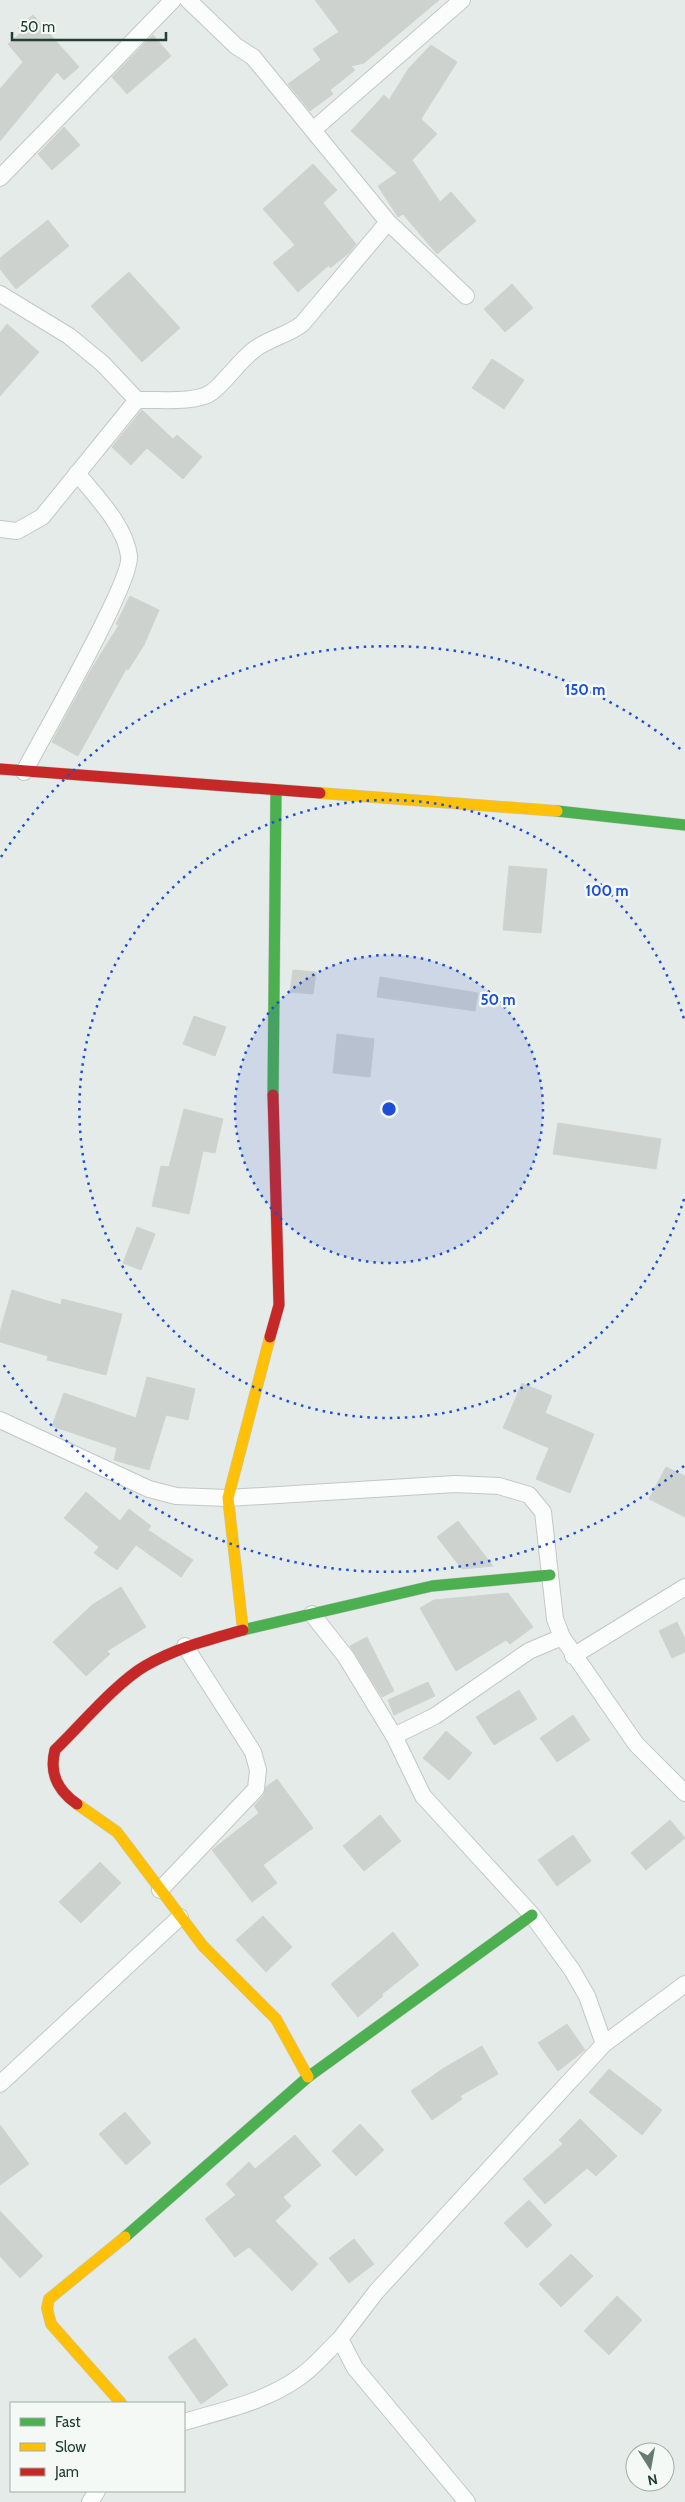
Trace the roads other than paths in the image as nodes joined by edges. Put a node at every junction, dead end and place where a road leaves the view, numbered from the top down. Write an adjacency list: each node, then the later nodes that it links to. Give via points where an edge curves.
1 (173, 0): 5 (street)
2 (188, 0): 4 (street, via 236,46 253,57)
3 (462, 0): 4 (street)
4 (313, 130): 6 (street)
5 (0, 178)
6 (388, 222): 8 (street); 9 (street, via 302,324 260,345 211,392 199,399)
7 (0, 294): 9 (street, via 69,336 103,364)
8 (466, 296)
9 (137, 400): 10 (street)
10 (77, 473): 11 (street, via 42,517 17,531); 13 (street, via 124,536 130,558 115,603)
11 (0, 529)
12 (0, 769): 13 (street)
13 (24, 772): 14 (street)
14 (276, 791): 15 (street, via 606,815); 17 (street, via 273,1088 279,1305)
15 (685, 825)
16 (0, 1420): 17 (street, via 149,1489 176,1496)
17 (228, 1498): 18 (street, via 455,1484 499,1486 529,1495 543,1512); 21 (street)
18 (550, 1575): 20 (street, via 432,1586); 22 (street, via 555,1619)
19 (685, 1587): 24 (street)
20 (312, 1614): 21 (street); 25 (street, via 346,1657)
21 (243, 1630): 23 (street)
22 (562, 1637): 24 (street); 25 (street, via 529,1651 435,1716)
23 (185, 1646): 27 (street, via 253,1752 258,1770 256,1789); 27 (street, via 144,1667 127,1680 55,1750 51,1766 56,1781 72,1800 117,1832)
24 (573, 1656): 26 (street, via 636,1744)
25 (394, 1736): 28 (street, via 423,1796)
26 (685, 1793)
27 (160, 1890): 29 (street)
28 (532, 1915): 31 (street, via 582,1987); 32 (street)
29 (180, 1917): 32 (street, via 214,1958 276,2019); 33 (street)
30 (685, 1984): 31 (street)
31 (604, 2044): 34 (street, via 388,2278)
32 (308, 2077): 35 (street, via 95,2263 49,2299 47,2308 52,2324)
33 (0, 2084)
34 (340, 2339): 36 (street, via 302,2376 272,2393 236,2408); 37 (street, via 355,2368)
35 (120, 2402)
36 (185, 2422)
37 (467, 2502)

